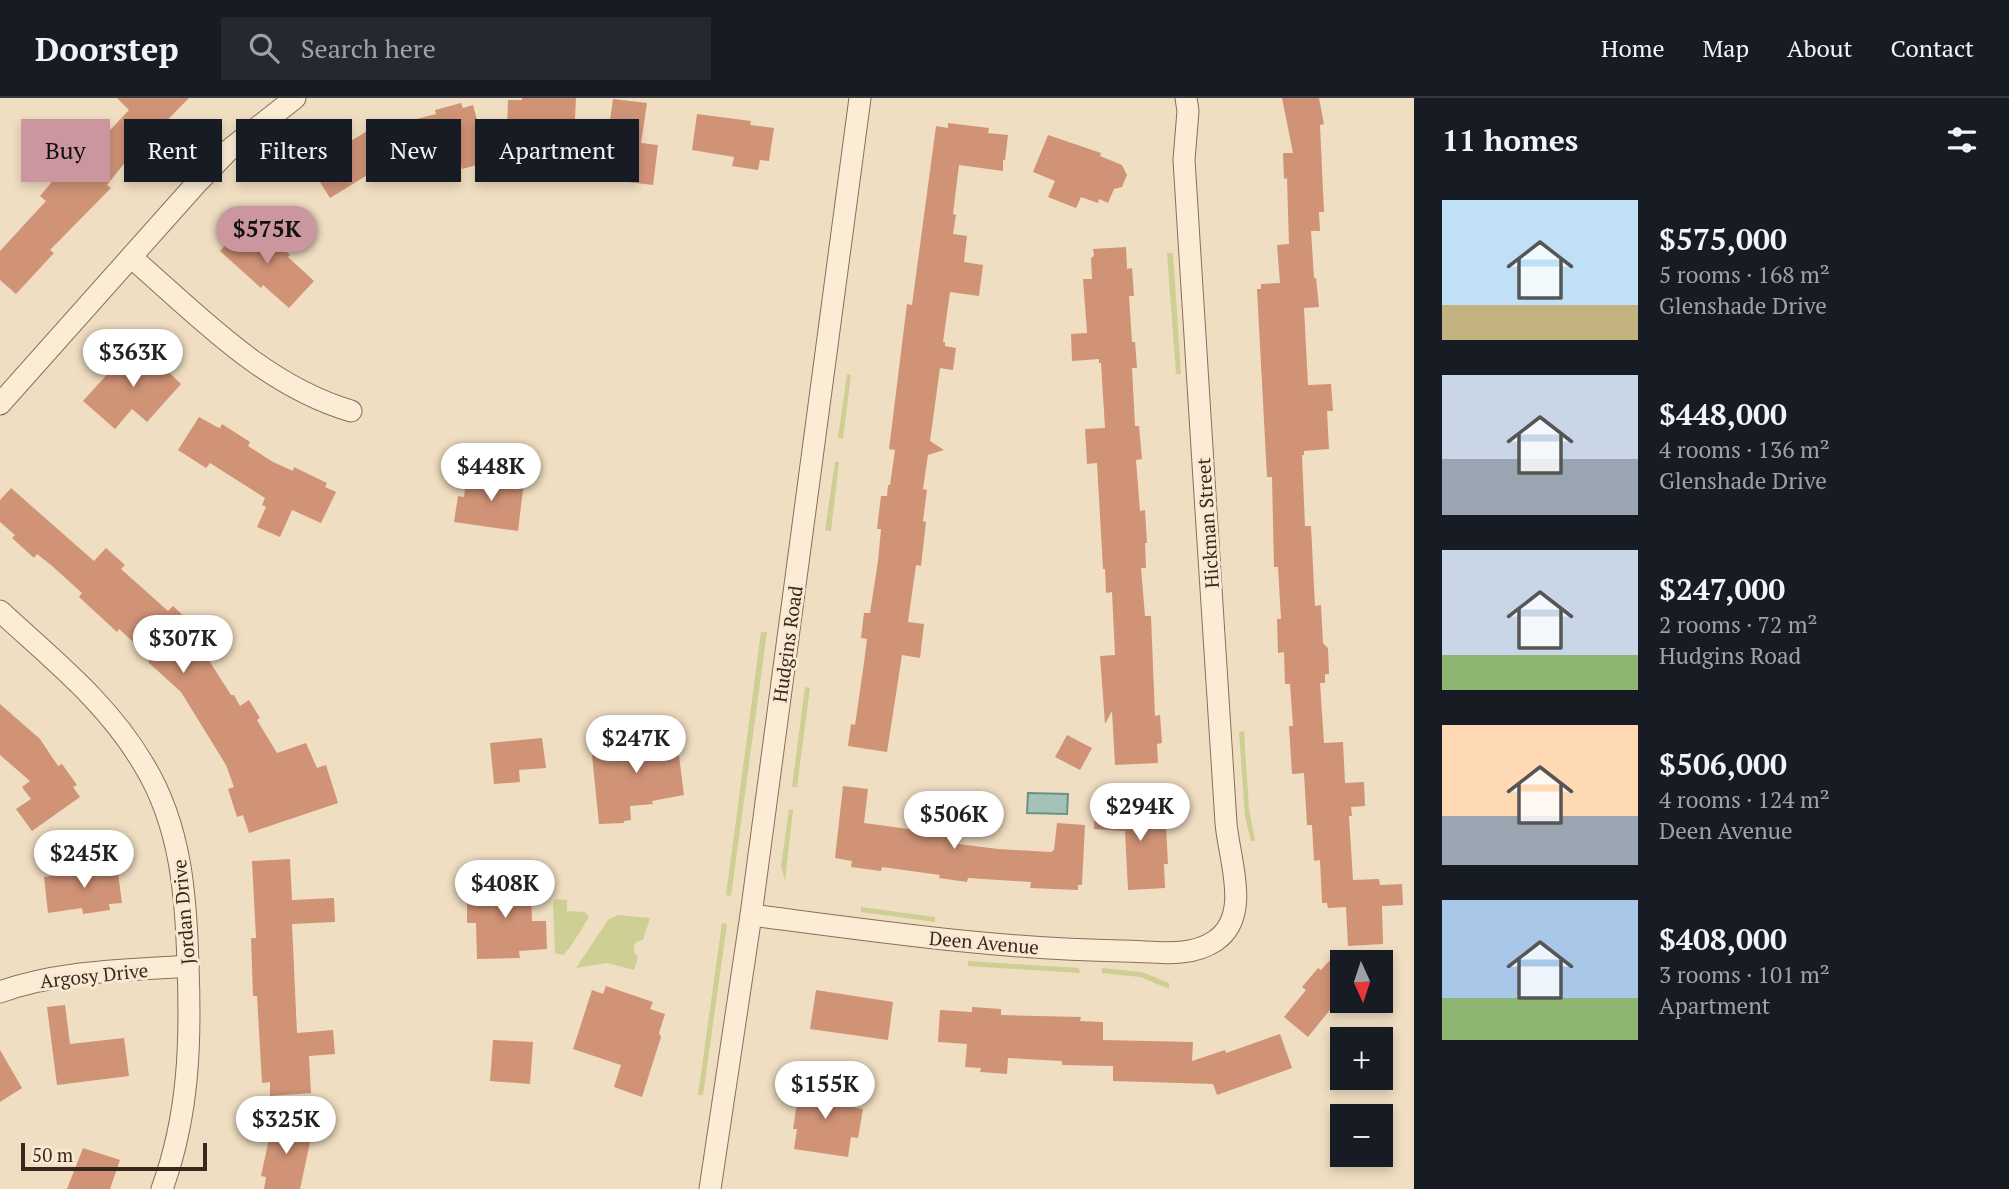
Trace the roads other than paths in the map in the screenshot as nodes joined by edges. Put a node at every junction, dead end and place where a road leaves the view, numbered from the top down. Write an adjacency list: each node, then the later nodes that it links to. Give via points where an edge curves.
1 (295, 98): 4 (street, via 229,150)
2 (860, 98): 8 (street, Hudgins Road)
3 (1186, 98): 9 (street, Hickman Street, via 1184,160 1204,489 1226,826 1237,902 1233,922)
4 (131, 257): 5 (street); 6 (street, via 251,360 320,402)
5 (0, 404)
6 (351, 411)
7 (0, 611): 10 (street, Jordan Drive, via 103,706 146,768 178,852 185,891)
8 (751, 915): 9 (street, Deen Avenue, via 1055,949 1182,953); 13 (street, Hudgins Road)
9 (1215, 941)
10 (188, 966): 11 (street, Argosy Drive, via 70,974); 12 (street, Jordan Drive, via 188,1070 175,1152)
11 (0, 992)
12 (162, 1189)
13 (709, 1189)

